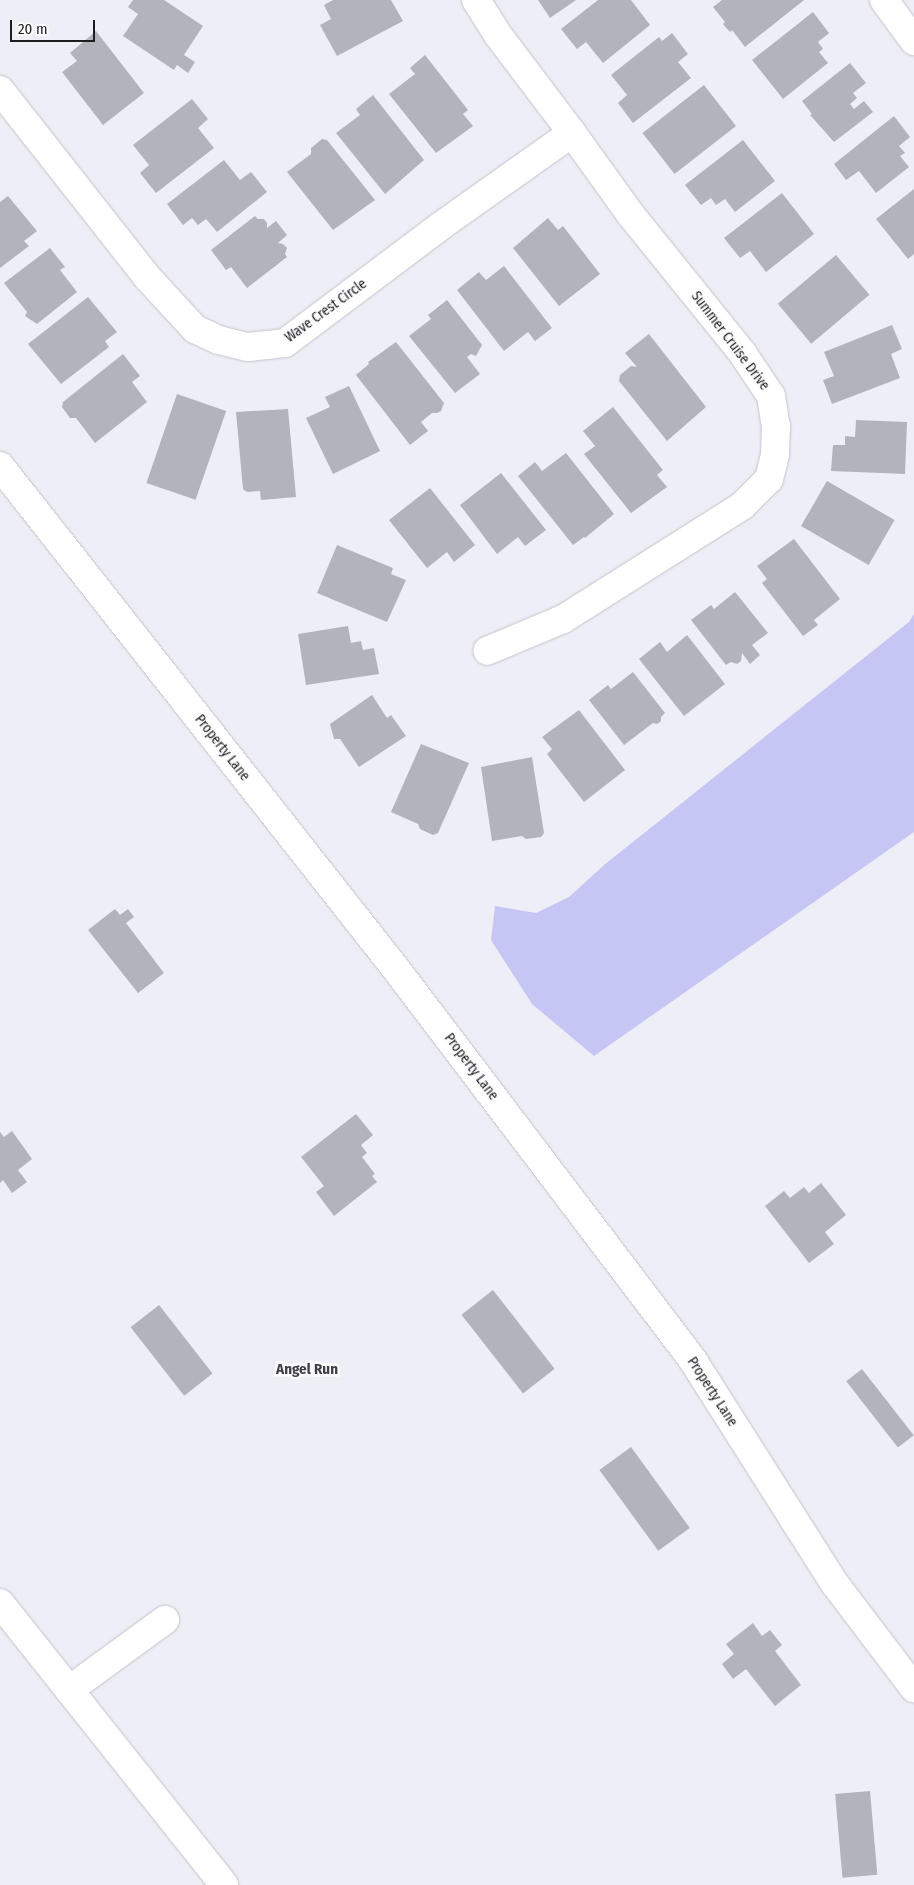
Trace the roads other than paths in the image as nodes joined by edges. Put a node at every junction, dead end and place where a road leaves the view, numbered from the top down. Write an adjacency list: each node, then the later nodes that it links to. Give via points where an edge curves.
1 (476, 0): 5 (street, Summer Cruise Drive, via 498,35)
2 (884, 0): 3 (street)
3 (914, 41)
4 (0, 90): 5 (street, Wave Crest Circle, via 147,277 194,329 219,340 248,347 285,343 442,225)
5 (572, 133): 7 (street, Summer Cruise Drive, via 631,215 743,354 771,396 776,426 775,455 769,479 742,506 563,619)
6 (0, 466): 10 (street, Property Lane, via 396,969 688,1354 835,1584)
7 (487, 650)
8 (0, 1603): 11 (street)
9 (165, 1620): 11 (street)
10 (914, 1688)
11 (69, 1690): 12 (street)
12 (224, 1885)

